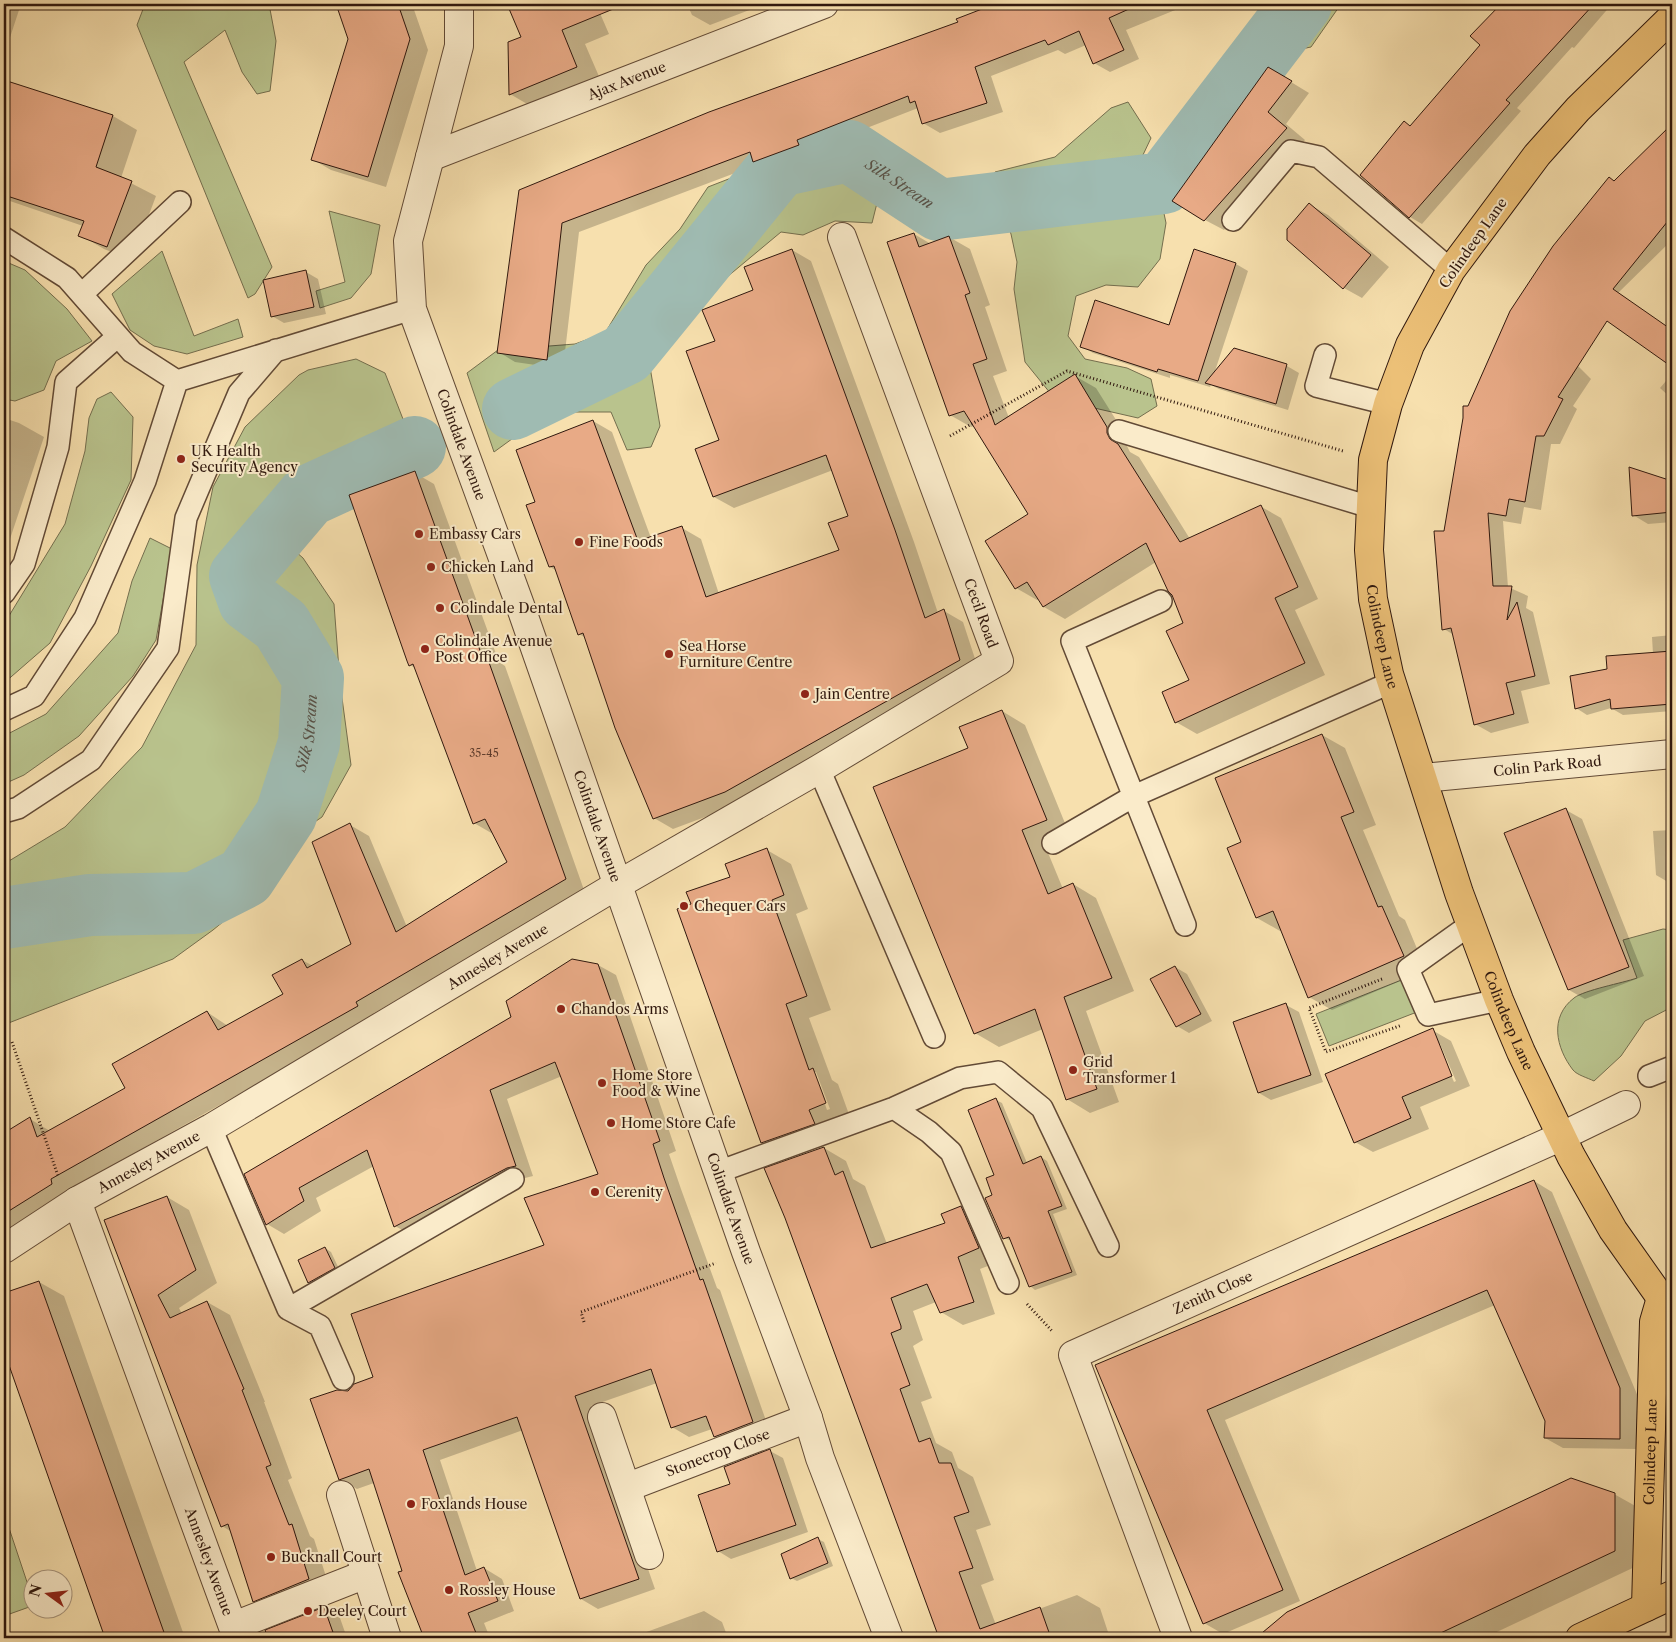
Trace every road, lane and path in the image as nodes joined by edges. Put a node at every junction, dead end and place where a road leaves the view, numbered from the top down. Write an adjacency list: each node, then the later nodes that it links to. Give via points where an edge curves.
1 (459, 4): 4 (street, Colindale Avenue, via 459,46)
2 (824, 4): 4 (street, Ajax Avenue)
3 (1672, 17): 9 (main road, Colindeep Lane, via 1578,109 1537,155)
4 (430, 157): 11 (street, Colindale Avenue, via 408,240)
5 (180, 202): 10 (lane)
6 (1233, 220): 9 (lane, via 1291,151 1319,157)
7 (842, 237): 24 (street, Cecil Road, via 999,661)
8 (4, 238): 10 (lane, via 67,278)
9 (1451, 270): 16 (main road, Colindeep Lane, via 1410,345)
10 (82, 294): 12 (lane)
11 (412, 309): 13 (lane); 29 (street, Colindale Avenue)
12 (118, 336): 15 (lane, via 132,352); 19 (lane, via 66,382 58,447 24,564)
13 (276, 350): 15 (lane); 27 (lane, via 239,393 186,518 168,648 91,760 18,808)
14 (1325, 354): 16 (lane, via 1316,386)
15 (178, 381): 22 (lane, via 145,481 85,618 34,696)
16 (1388, 404): 18 (main road, Colindeep Lane, via 1373,460)
17 (1119, 431): 18 (lane)
18 (1370, 507): 21 (main road, Colindeep Lane, via 1373,599)
19 (4, 593)
20 (1161, 601): 26 (lane, via 1072,641)
21 (1392, 682): 25 (main road, Colindeep Lane); 26 (lane)
22 (4, 710)
23 (1672, 754): 25 (street, Colin Park Road)
24 (819, 769): 29 (street, Cecil Road); 35 (lane)
25 (1422, 778): 30 (main road, Colindeep Lane)
26 (1134, 796): 28 (lane); 31 (lane)
27 (4, 812)
28 (1053, 843)
29 (619, 884): 41 (street, Annesley Avenue); 43 (street, Colindale Avenue)
30 (1471, 924): 32 (lane); 33 (main road, Colindeep Lane)
31 (1185, 925)
32 (1408, 969): 34 (lane); 34 (path, via 1309,1008 1326,1052)
33 (1499, 1000): 34 (lane); 42 (main road, Colindeep Lane)
34 (1428, 1015)
35 (934, 1037)
36 (12, 1042): 45 (path, via 58,1175)
37 (1672, 1067): 38 (lane)
38 (1649, 1076)
39 (1626, 1105): 42 (street, Zenith Close)
40 (894, 1108): 43 (lane); 46 (lane, via 960,1078 998,1072 1042,1108); 49 (lane, via 929,1132 950,1152)
41 (211, 1128): 45 (street, Annesley Avenue); 51 (lane)
42 (1560, 1137): 50 (main road, Colindeep Lane, via 1613,1230); 53 (street, Zenith Close)
43 (718, 1172): 48 (street, Colindale Avenue)
44 (513, 1179): 51 (lane)
45 (77, 1201): 47 (street); 63 (street, Annesley Avenue)
46 (1108, 1246)
47 (4, 1249)
48 (746, 1252): 52 (path, via 581,1312); 56 (street, Colindale Avenue)
49 (1008, 1283): 53 (path)
50 (1667, 1303): 62 (main road, Colindeep Lane, via 1654,1322)
51 (288, 1310): 54 (lane, via 320,1326)
52 (584, 1322)
53 (1073, 1355): 66 (street)
54 (343, 1379)
55 (602, 1417): 57 (street)
56 (808, 1418): 57 (street, Stonecrop Close); 65 (street, Colindale Avenue)
57 (628, 1488): 59 (street)
58 (340, 1495): 60 (street)
59 (650, 1555)
60 (366, 1574): 63 (street); 64 (street)
61 (1672, 1595): 62 (main road)
62 (1646, 1607): 67 (main road)
63 (236, 1632)
64 (388, 1638)
65 (888, 1638)
66 (1178, 1638)
67 (1580, 1638)

